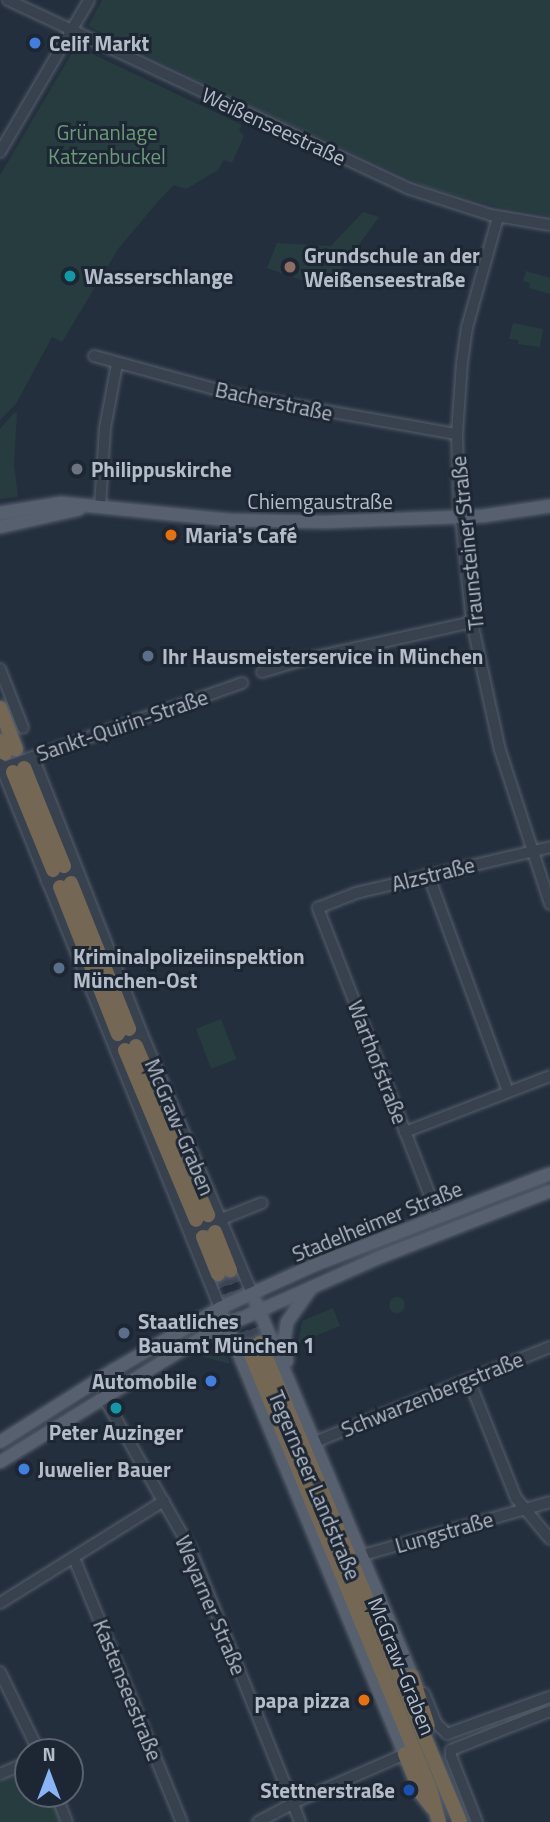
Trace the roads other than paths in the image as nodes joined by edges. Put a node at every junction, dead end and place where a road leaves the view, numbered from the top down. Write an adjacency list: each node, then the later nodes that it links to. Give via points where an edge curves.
1 (8, 0): 3 (street, Weißenseestraße)
2 (89, 0): 3 (street)
3 (73, 30): 4 (street); 5 (street, Weißenseestraße, via 407,188)
4 (0, 152)
5 (498, 217): 6 (street, Weißenseestraße); 9 (street, Traunsteiner Straße, via 467,327)
6 (550, 225)
7 (94, 356): 8 (street, Bacherstraße)
8 (117, 364): 9 (street, Bacherstraße, via 272,402); 11 (street)
9 (457, 434): 13 (street, Traunsteiner Straße)
10 (550, 506): 13 (main road, Chiemgaustraße)
11 (95, 507): 12 (main road, Chiemgaustraße, via 61,503); 13 (main road, Chiemgaustraße, via 280,522); 14 (main road, Chiemgaustraße)
12 (0, 511)
13 (460, 518): 15 (street, Traunsteiner Straße)
14 (0, 527)
15 (472, 622): 17 (street); 23 (street, Traunsteiner Straße, via 500,750)
16 (0, 669): 20 (street)
17 (262, 672)
18 (242, 683): 21 (street, Sankt-Quirin-Straße)
19 (0, 708): 21 (highway, McGraw-Graben)
20 (23, 728)
21 (12, 759): 25 (highway, McGraw-Graben); 25 (street, Tegernseer Landstraße)
22 (550, 846): 23 (street, Alzstraße)
23 (530, 850): 24 (street, Alzstraße); 26 (street, Traunsteiner Straße)
24 (428, 874): 27 (street, Alzstraße, via 356,892); 30 (street)
25 (62, 876): 28 (highway, McGraw-Graben); 28 (street, Tegernseer Landstraße)
26 (550, 904)
27 (318, 908): 31 (street, Warthofstraße)
28 (127, 1039): 36 (highway, McGraw-Graben); 36 (street, Tegernseer Landstraße)
29 (550, 1076): 30 (street)
30 (508, 1092): 31 (street)
31 (405, 1132): 35 (street, Warthofstraße)
32 (550, 1174): 35 (main road, Stadelheimer Straße)
33 (550, 1191): 38 (main road, Stadelheimer Straße)
34 (262, 1203): 36 (street)
35 (438, 1216): 39 (main road, Stadelheimer Straße)
36 (205, 1226): 37 (highway, McGraw-Graben); 39 (street, Tegernseer Landstraße); 40 (street, Tegernseer Landstraße)
37 (224, 1272)
38 (313, 1285): 41 (main road, Stadelheimer Straße); 46 (main road, via 293,1310 284,1331)
39 (252, 1293): 40 (main road, Stadelheimer Straße); 41 (main road, Tegernseer Landstraße)
40 (220, 1308): 42 (main road, Tegernseer Landstraße); 47 (main road, Stadelheimer Straße)
41 (259, 1309): 42 (main road, Stadelheimer Straße); 46 (main road, Tegernseer Landstraße)
42 (226, 1324): 45 (main road, Stadelheimer Straße); 62 (main road, Tegernseer Landstraße)
43 (550, 1347): 44 (street, Schwarzenbergstraße)
44 (469, 1380): 48 (street, Schwarzenbergstraße); 52 (street, via 507,1480)
45 (103, 1396): 49 (main road, Stadelheimer Straße); 50 (street, Weyarner Straße)
46 (298, 1402): 48 (main road, Tegernseer Landstraße)
47 (0, 1442)
48 (314, 1442): 54 (main road, Tegernseer Landstraße)
49 (0, 1462)
50 (164, 1501): 55 (street); 64 (street, Weyarner Straße, via 190,1548)
51 (550, 1502): 52 (street, Lungstraße)
52 (525, 1509): 53 (street); 54 (street, Lungstraße)
53 (550, 1539)
54 (363, 1555): 58 (main road, Tegernseer Landstraße)
55 (75, 1558): 56 (street); 66 (street, Kastenseestraße)
56 (0, 1603)
57 (0, 1672): 61 (street)
58 (412, 1676): 59 (street, via 420,1682 439,1729 447,1734); 63 (highway)
59 (550, 1697)
60 (550, 1711): 71 (street, via 451,1750)
61 (33, 1738)
62 (405, 1754): 64 (street); 65 (highway, via 421,1793)
63 (439, 1771): 65 (highway, McGraw-Graben, via 254,1345 430,1789); 70 (highway)
64 (293, 1803): 67 (street); 68 (street, Weyarner Straße)
65 (433, 1808): 69 (highway)
66 (182, 1822)
67 (258, 1822)
68 (300, 1822)
69 (439, 1822)
70 (460, 1822)
71 (477, 1822)

